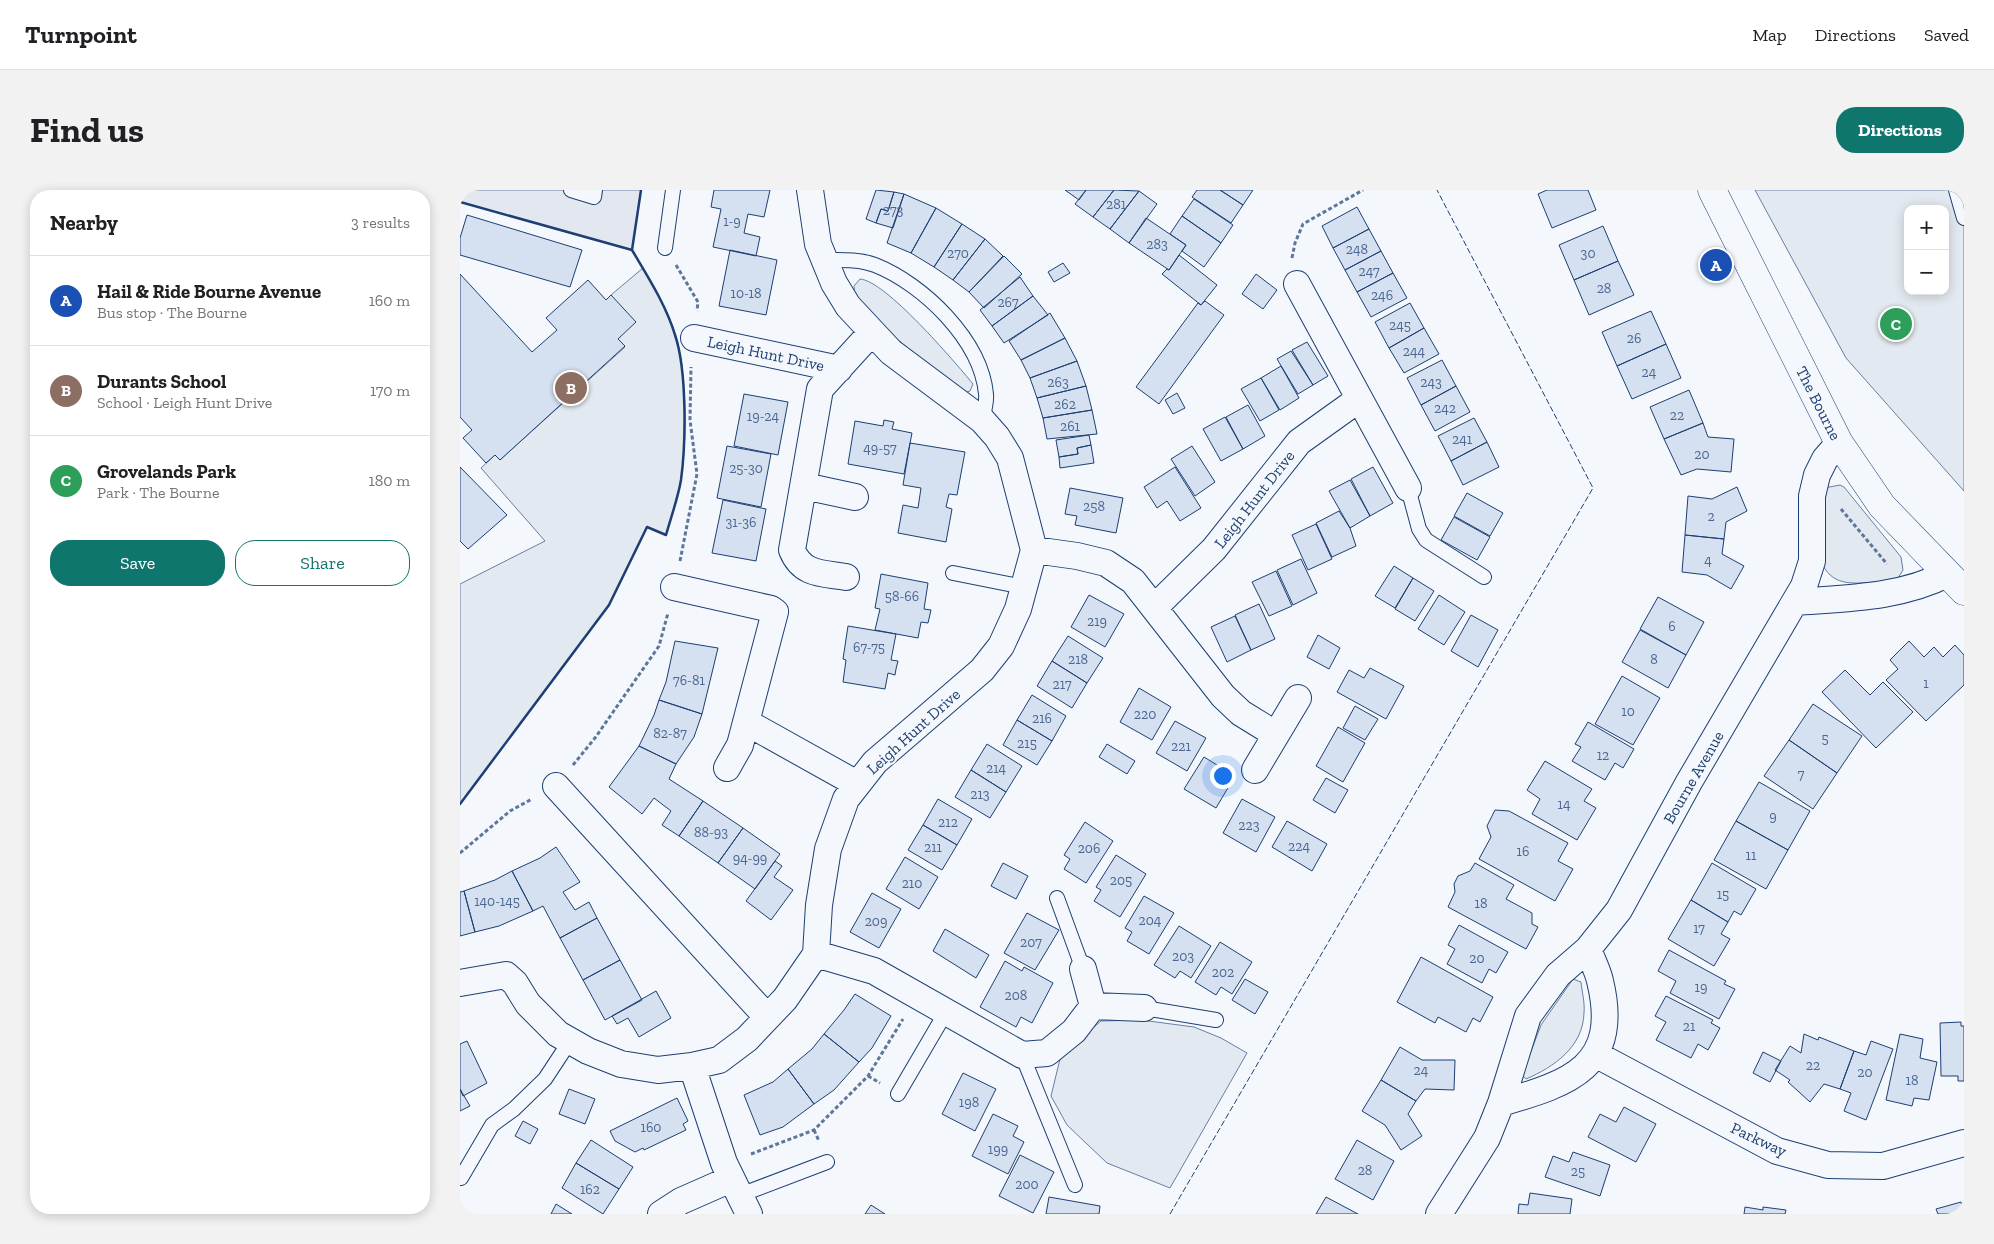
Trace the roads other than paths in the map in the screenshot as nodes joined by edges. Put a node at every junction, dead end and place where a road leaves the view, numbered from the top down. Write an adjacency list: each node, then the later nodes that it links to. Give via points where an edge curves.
1 (571, 190): 2 (lane, via 594,197)
2 (595, 190)
3 (673, 190): 8 (lane)
4 (810, 190): 9 (street, Leigh Hunt Drive, via 818,244)
5 (1712, 190): 16 (main road, The Bourne)
6 (1956, 190): 7 (lane)
7 (1964, 218)
8 (665, 248)
9 (825, 260): 11 (street, Leigh Hunt Drive, via 834,284 848,306); 15 (lane, via 874,265 923,293 972,350 987,395)
10 (1298, 284): 14 (street)
11 (872, 332): 13 (street, Leigh Hunt Drive); 15 (street, Leigh Hunt Drive, via 891,352)
12 (694, 338): 13 (street, Leigh Hunt Drive)
13 (839, 369): 17 (street, Leigh Hunt Drive, via 820,389)
14 (1359, 399): 18 (street); 28 (street, Leigh Hunt Drive, via 1299,442 1214,549)
15 (982, 420): 20 (street, Leigh Hunt Drive, via 1010,458)
16 (1839, 443): 24 (main road, The Bourne, via 1882,506); 27 (street, Bourne Avenue, via 1817,475 1811,510 1812,561)
17 (804, 486): 19 (street); 22 (street, Leigh Hunt Drive, via 792,550 797,563 810,571)
18 (1408, 488): 23 (lane, via 1419,529 1426,540)
19 (855, 498)
20 (1034, 550): 26 (street, Leigh Hunt Drive); 28 (street, via 1106,563 1133,581)
21 (953, 573): 26 (lane)
22 (846, 577)
23 (1484, 577)
24 (1956, 583): 27 (street, via 1875,596)
25 (674, 587): 30 (street, via 775,612)
26 (1024, 587): 34 (street, Leigh Hunt Drive, via 1001,646 982,670 875,762)
27 (1795, 602): 37 (street, Bourne Avenue, via 1689,782 1620,910)
28 (1155, 608): 31 (street, via 1223,696 1241,713)
29 (1298, 698): 31 (street)
30 (746, 722): 32 (street, via 740,745); 34 (street)
31 (1275, 734): 33 (street)
32 (727, 768)
33 (1255, 770)
34 (857, 784): 38 (street, Leigh Hunt Drive, via 846,799 828,849 819,905)
35 (556, 786): 44 (street)
36 (1058, 898): 39 (lane)
37 (1588, 949): 48 (street, via 1600,980 1605,1009); 51 (street, Bourne Avenue, via 1558,975 1528,1016)
38 (816, 954): 43 (street, via 874,971); 44 (street, via 785,999)
39 (1083, 969): 41 (street)
40 (460, 983): 46 (street, via 506,975 528,1004 558,1034)
41 (1093, 1006): 42 (street); 47 (street, via 1074,1031 1047,1053)
42 (1144, 1008): 45 (lane)
43 (946, 1012): 47 (street); 50 (lane)
44 (767, 1018): 49 (street, via 747,1039 719,1060)
45 (1216, 1020)
46 (570, 1041): 49 (street, via 621,1064 658,1070); 54 (lane, via 545,1079 492,1125)
47 (1022, 1054): 55 (lane)
48 (1597, 1055): 51 (street, via 1566,1081); 52 (street, Parkway, via 1777,1151 1828,1165 1883,1166)
49 (692, 1066): 56 (street)
50 (898, 1094)
51 (1501, 1103): 58 (street, Bourne Avenue, via 1487,1138)
52 (1964, 1143)
53 (827, 1162): 56 (lane)
54 (461, 1178)
55 (1075, 1186)
56 (736, 1188): 57 (street, via 681,1201)
57 (661, 1214)
58 (1439, 1214)

